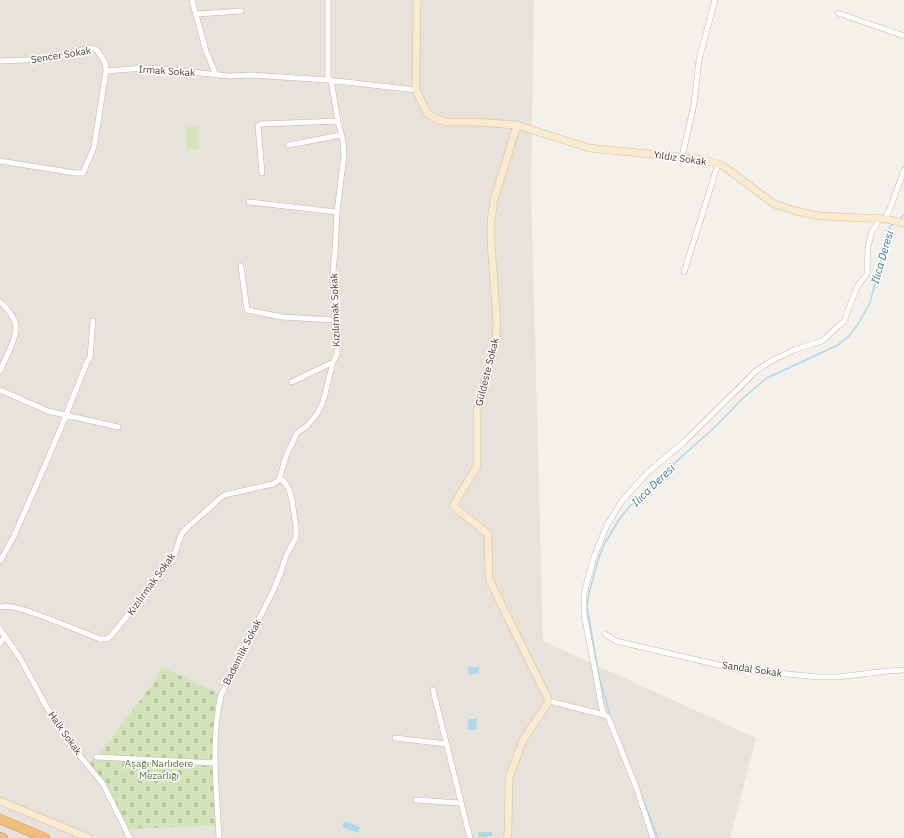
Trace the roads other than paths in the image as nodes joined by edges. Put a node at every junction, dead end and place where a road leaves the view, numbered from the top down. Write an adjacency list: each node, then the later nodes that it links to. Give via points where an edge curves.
1 (192, 0): 7 (street)
2 (328, 0): 12 (street, Kızılırmak Sokak)
3 (417, 0): 13 (street)
4 (715, 0): 18 (street, via 700,60 694,104)
5 (241, 11): 7 (street)
6 (838, 13): 8 (street)
7 (197, 14): 11 (street, via 206,51)
8 (904, 36)
9 (0, 61): 10 (street, Sencer Sokak, via 46,59 90,48 97,50 105,62)
10 (106, 71): 11 (street, Irmak Sokak, via 145,68); 19 (street, via 94,147 83,173)
11 (216, 75): 12 (street, Irmak Sokak)
12 (329, 80): 13 (street, Irmak Sokak); 14 (street, Kızılırmak Sokak)
13 (416, 90): 15 (street, Yıldız Sokak, via 427,113 438,120)
14 (338, 121): 16 (street, Kızılırmak Sokak); 22 (street, via 258,126)
15 (516, 125): 18 (street, Yıldız Sokak, via 589,148); 47 (street, Güldeste Sokak, via 494,200 491,221 497,323 496,340 477,411 477,466 453,506 488,534 489,580)
16 (341, 135): 17 (street); 24 (street, Kızılırmak Sokak, via 344,155)
17 (289, 145)
18 (682, 157): 20 (street, Yıldız Sokak)
19 (0, 161)
20 (718, 164): 25 (street, Yıldız Sokak, via 774,204 818,216); 28 (street)
21 (904, 170): 25 (street, via 890,209)
22 (262, 173)
23 (249, 202): 24 (street)
24 (337, 212): 30 (street, Kızılırmak Sokak, via 333,272)
25 (883, 219): 26 (street, Yıldız Sokak); 48 (street, via 872,231 868,247 867,274 857,287 844,320 822,341 788,353 756,371 684,442 647,473 622,501 607,525 584,593 584,615)
26 (904, 223)
27 (241, 266): 30 (street, via 247,310 282,317)
28 (684, 272)
29 (0, 302): 33 (street, via 16,326)
30 (334, 320): 32 (street, Kızılırmak Sokak, via 337,341)
31 (93, 321): 36 (street, via 90,358)
32 (333, 362): 34 (street); 38 (street, Kızılırmak Sokak, via 322,402 313,420 297,433 286,456)
33 (0, 371)
34 (292, 382)
35 (0, 390): 36 (street, via 48,411)
36 (66, 414): 37 (street); 39 (street, via 14,536)
37 (118, 427)
38 (279, 480): 40 (street, Kızılırmak Sokak, via 273,484 224,495 189,526 182,533 167,566 134,610 107,640 8,605); 52 (street, Bademlik Sokak, via 283,480 289,489 296,537 273,591 221,695 217,712)
39 (0, 561)
40 (0, 606)
41 (0, 629): 43 (street, Halk Sokak)
42 (605, 634): 45 (street, Sandal Sokak, via 616,641 736,669 818,678)
43 (5, 636): 44 (street); 61 (street, Halk Sokak, via 46,706 76,751 103,784)
44 (0, 643)
45 (904, 670)
46 (433, 690): 50 (street)
47 (549, 701): 48 (street); 64 (street, via 523,740 509,778)
48 (604, 714): 65 (street, via 608,717 636,787)
49 (395, 738): 50 (street)
50 (447, 744): 55 (street)
51 (96, 757): 52 (street)
52 (215, 763): 62 (street, Bademlik Sokak)
53 (416, 800): 55 (street)
54 (0, 801): 60 (street)
55 (461, 803): 63 (street)
56 (0, 819): 59 (highway)
57 (0, 837): 58 (highway)
58 (4, 838)
59 (45, 838)
60 (89, 838)
61 (130, 838)
62 (219, 838)
63 (470, 838)
64 (507, 838)
65 (653, 838)

